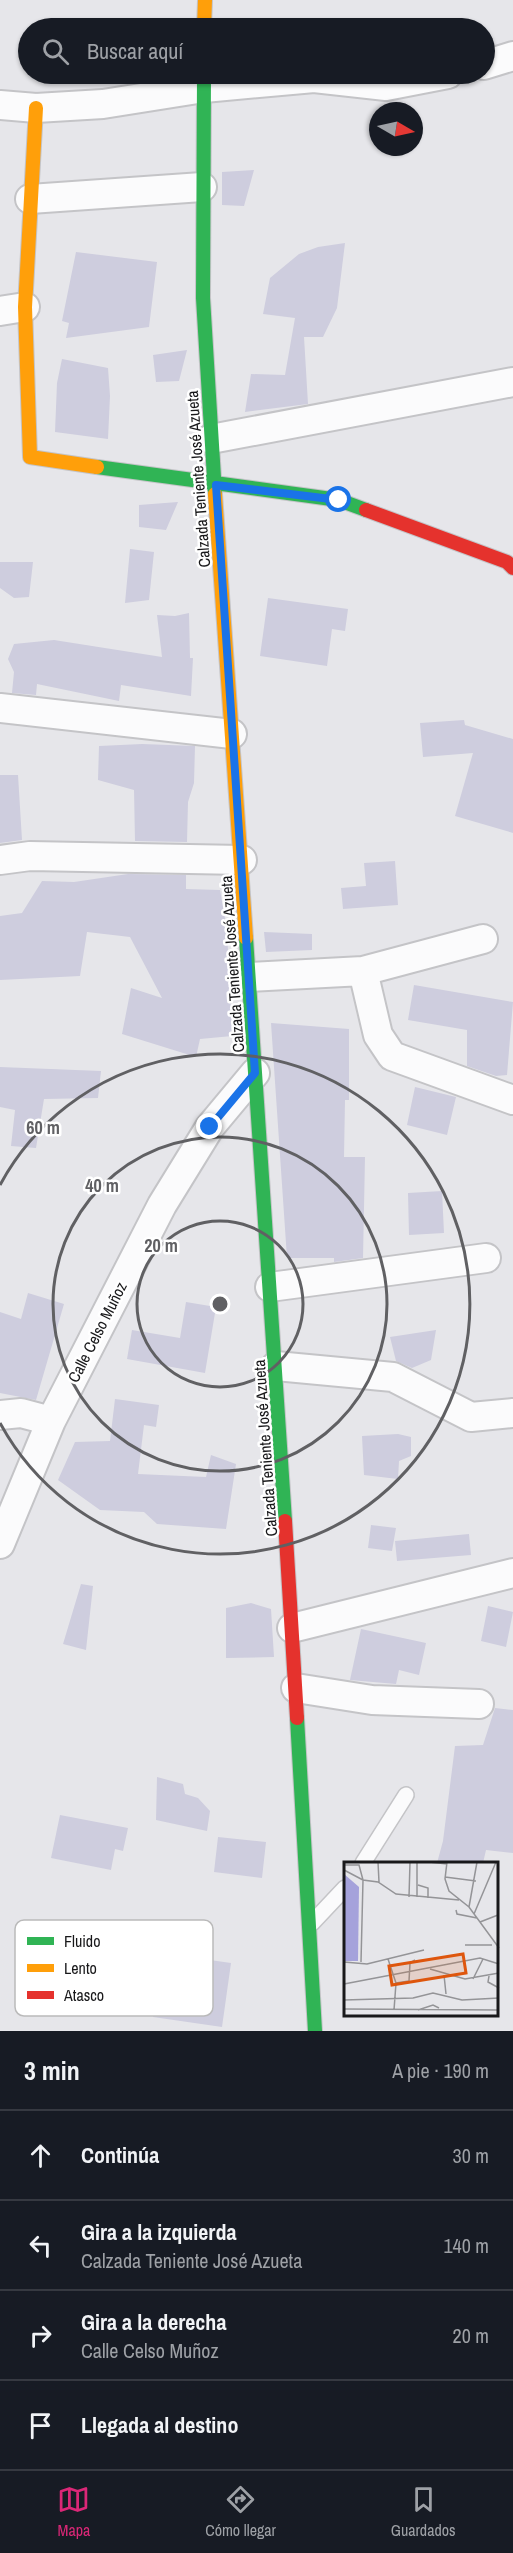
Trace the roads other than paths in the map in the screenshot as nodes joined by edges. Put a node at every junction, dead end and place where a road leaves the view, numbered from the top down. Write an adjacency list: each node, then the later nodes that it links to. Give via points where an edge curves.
1 (205, 0): 2 (main road)
2 (204, 18)
3 (513, 56): 4 (street)
4 (495, 61)
5 (191, 84): 10 (street, via 103,104)
6 (204, 84): 11 (main road, Calzada Teniente José Azueta)
7 (368, 84): 8 (street)
8 (396, 84)
9 (0, 105): 10 (street)
10 (36, 108): 12 (main road)
11 (202, 187): 12 (street); 15 (main road, Calzada Teniente José Azueta)
12 (30, 199): 13 (main road)
13 (12, 309): 16 (main road, via 30,457)
14 (513, 382): 15 (street)
15 (211, 438): 16 (main road, Calzada Teniente José Azueta)
16 (216, 485): 17 (main road, via 339,500 507,562); 19 (main road, Calzada Teniente José Azueta)
17 (513, 568)
18 (0, 708): 19 (street)
19 (232, 734): 21 (main road, Calzada Teniente José Azueta)
20 (0, 860): 21 (street, via 30,855)
21 (242, 860): 24 (main road, Calzada Teniente José Azueta)
22 (483, 939): 23 (street)
23 (363, 971): 24 (street); 26 (street, via 378,1035 392,1056)
24 (249, 977): 25 (main road, Calzada Teniente José Azueta)
25 (255, 1073): 28 (main road, Calzada Teniente José Azueta); 32 (street, Calle Celso Muñoz, via 186,1163)
26 (513, 1100)
27 (486, 1258): 28 (street)
28 (270, 1287): 29 (main road, Calzada Teniente José Azueta)
29 (276, 1366): 30 (street, via 393,1377 471,1417); 35 (main road, Calzada Teniente José Azueta)
30 (513, 1413)
31 (0, 1415): 32 (street, via 21,1413)
32 (51, 1421): 33 (street, Calle Celso Muñoz)
33 (0, 1544)
34 (513, 1573): 35 (street)
35 (292, 1628): 36 (main road, Calzada Teniente José Azueta)
36 (296, 1688): 37 (street, via 372,1700); 41 (main road, Calzada Teniente José Azueta)
37 (479, 1704)
38 (406, 1795): 39 (lane)
39 (364, 1862)
40 (344, 1889): 41 (lane)
41 (309, 1926): 42 (main road, Calzada Teniente José Azueta)
42 (315, 2031)

